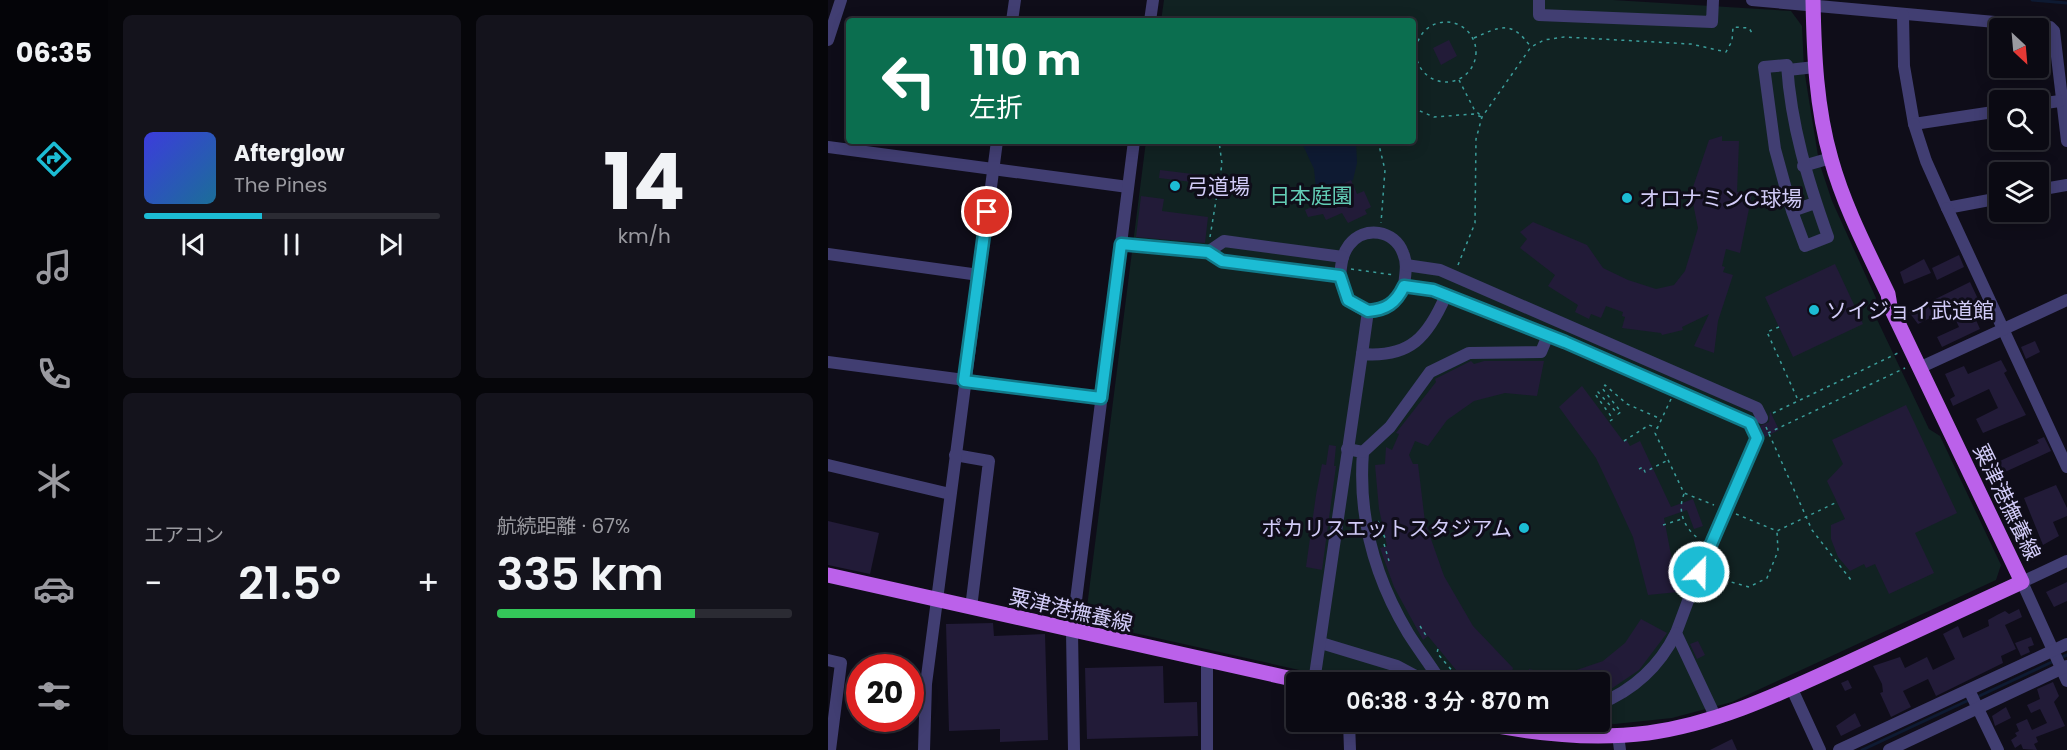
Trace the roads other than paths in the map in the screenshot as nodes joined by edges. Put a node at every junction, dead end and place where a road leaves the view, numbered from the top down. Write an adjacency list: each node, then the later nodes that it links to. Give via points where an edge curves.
1 (841, 0): 11 (street)
2 (1014, 0): 9 (street)
3 (1153, 0): 10 (street)
4 (1539, 0): 5 (street, via 1539,15 1712,22)
5 (1713, 0)
6 (1752, 0): 7 (street)
7 (1813, 2): 8 (street); 12 (main road, 粟津港撫養線)
8 (1903, 15): 14 (street, via 2050,27 2054,31); 17 (street, via 1904,66)
9 (1012, 18)
10 (1150, 18)
11 (828, 40)
12 (1815, 67): 13 (street); 22 (main road, 粟津港撫養線)
13 (1788, 70): 23 (street); 31 (street, via 1787,65 1764,67 1775,149)
14 (2060, 101): 15 (street); 18 (street)
15 (2049, 102)
16 (1989, 113): 17 (street)
17 (1914, 124): 30 (street)
18 (2067, 141)
19 (997, 144): 24 (street)
20 (1134, 144): 26 (street)
21 (828, 147): 24 (street)
22 (1830, 158): 23 (street); 45 (main road, 粟津港撫養線)
23 (1803, 166): 29 (street)
24 (993, 170): 26 (street); 36 (street)
25 (2067, 185): 27 (street)
26 (1128, 187): 32 (street)
27 (2049, 188)
28 (1989, 200): 30 (street)
29 (1815, 203): 31 (street); 31 (street, via 1828,237 1806,246)
30 (1947, 208): 41 (street)
31 (1792, 211)
32 (1121, 244): 33 (street); 47 (street)
33 (1208, 252): 35 (street, via 1222,261); 35 (street, via 1224,241)
34 (828, 255): 36 (street)
35 (1341, 267): 37 (street, via 1347,247 1361,235 1379,232 1399,245); 40 (street, via 1348,300)
36 (979, 275): 46 (street)
37 (1405, 276): 38 (street); 40 (street, via 1396,300 1388,307); 48 (street, via 1440,270 1757,408)
38 (1446, 295): 42 (street); 43 (street, via 1429,330 1412,345 1392,353)
39 (2067, 300): 41 (street)
40 (1368, 311): 43 (street)
41 (2004, 329): 45 (street); 53 (street)
42 (1548, 335): 50 (street, via 1542,352 1469,353 1430,372 1390,427); 61 (street, via 1750,423 1763,435 1726,510)
43 (1362, 354): 49 (street)
44 (828, 362): 46 (street)
45 (1912, 368): 57 (main road, 粟津港撫養線)
46 (964, 381): 47 (street); 51 (street)
47 (1101, 398): 60 (street)
48 (1762, 418)
49 (1347, 449): 50 (street); 62 (street)
50 (1363, 452): 70 (street, via 1364,512 1377,567 1400,618)
51 (955, 455): 54 (street); 59 (street, via 989,460)
52 (828, 465): 54 (street)
53 (2067, 467)
54 (950, 494): 58 (street)
55 (2067, 561): 57 (street)
56 (828, 575): 58 (main road, 粟津港撫養線)
57 (2022, 582): 64 (street); 73 (main road, 粟津港撫養線)
58 (937, 600): 59 (main road, 粟津港撫養線); 82 (street, via 926,684)
59 (971, 608): 60 (main road, 粟津港撫養線)
60 (1072, 632): 66 (main road, 粟津港撫養線); 83 (street)
61 (1676, 633): 75 (street, via 1644,677); 77 (street)
62 (1321, 643): 68 (street); 69 (street)
63 (2067, 644): 64 (street)
64 (2053, 651): 67 (street); 74 (street)
65 (828, 660): 81 (street, via 841,663)
66 (1207, 662): 71 (main road, 粟津港撫養線); 84 (street)
67 (2063, 668): 72 (street); 76 (street)
68 (1316, 672)
69 (1408, 672)
70 (1435, 672)
71 (1286, 678)
72 (2067, 681)
73 (1791, 688): 77 (main road, 粟津港撫養線); 86 (street)
74 (1970, 691): 76 (street); 87 (street)
75 (1610, 698)
76 (1978, 707): 88 (street); 89 (street)
77 (1716, 718): 80 (main road, 粟津港撫養線)
78 (1349, 732): 85 (street)
79 (1536, 732): 80 (main road, 粟津港撫養線)
80 (1619, 743)
81 (830, 750)
82 (924, 750)
83 (1074, 750)
84 (1207, 750)
85 (1350, 750)
86 (1820, 750)
87 (1839, 750)
88 (1889, 750)
89 (1998, 750)

